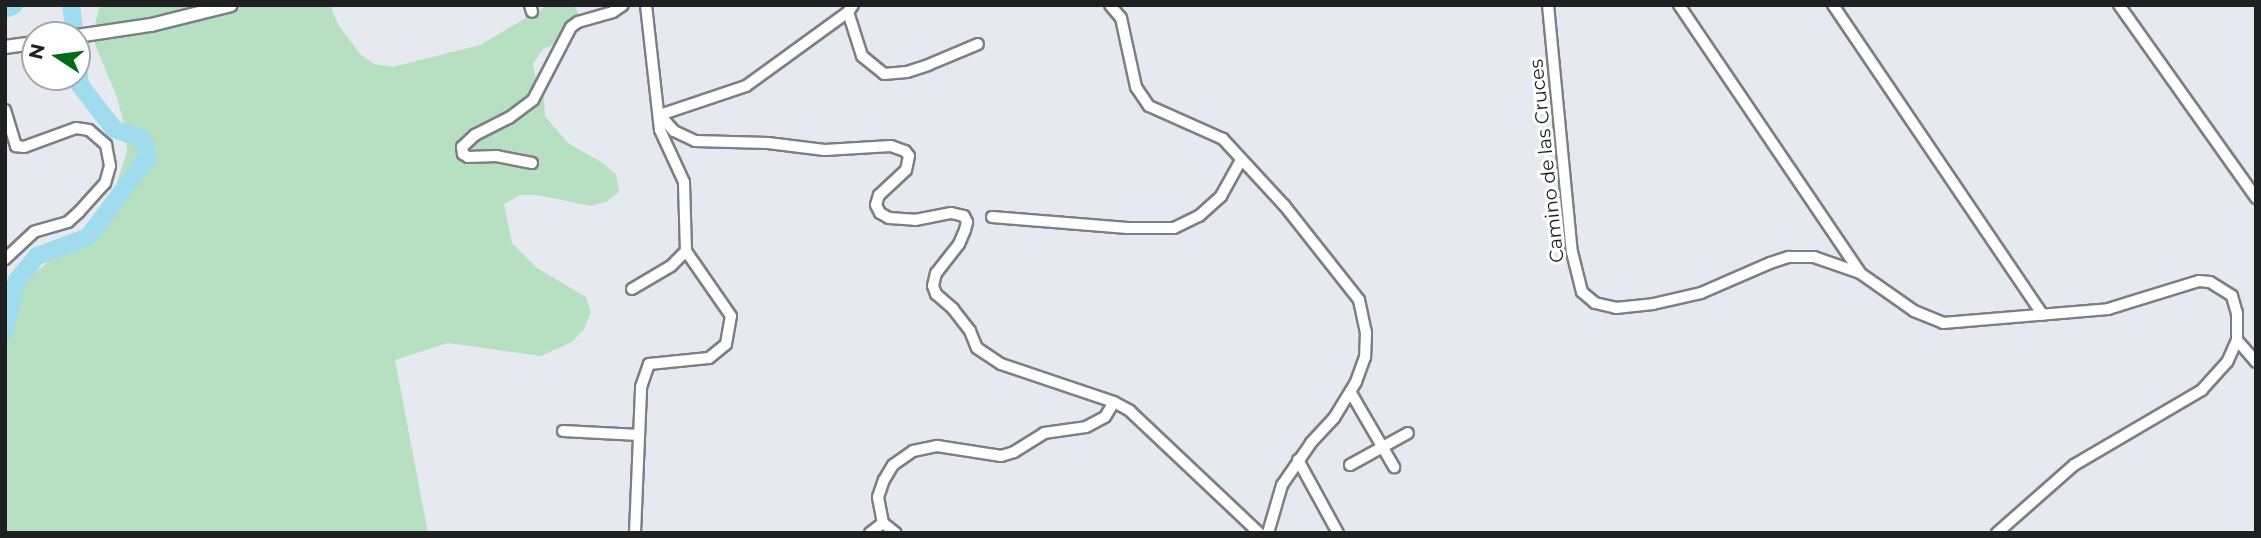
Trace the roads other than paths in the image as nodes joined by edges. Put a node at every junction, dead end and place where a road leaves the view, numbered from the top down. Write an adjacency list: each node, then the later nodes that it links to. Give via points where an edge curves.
1 (231, 5): 10 (main road)
2 (623, 5): 15 (street, via 571,27 533,100 462,147 468,157 498,156)
3 (646, 5): 13 (street)
4 (1110, 5): 14 (street, via 1121,18 1136,87 1149,106 1223,139)
5 (1548, 5): 20 (street, Camino de las Cruces, via 1572,252 1580,284 1595,303 1616,308 1701,293 1789,257 1814,257)
6 (1679, 5): 20 (street)
7 (1833, 5): 22 (street)
8 (2119, 5): 16 (street)
9 (850, 9): 11 (street, via 862,56 884,74 928,65); 13 (street, via 746,86)
10 (91, 34)
11 (978, 44)
12 (5, 110): 19 (street, via 16,145 24,147 76,128 89,130 106,145 110,166 105,183 68,222 34,232)
13 (660, 115): 18 (street, via 662,141 684,182); 26 (street, via 674,131 695,141 825,150 891,146 905,151 909,156 906,170 879,195 876,205 880,214 889,218 964,216 967,222 959,244 936,273 933,286 970,331 978,348 1001,364)
14 (1241, 160): 17 (street, via 1221,196 1199,216 1174,228); 25 (street, via 1284,205 1359,300 1366,332 1365,357)
15 (532, 163)
16 (2256, 198)
17 (992, 217)
18 (686, 251): 21 (street, via 671,266); 29 (street, via 731,316 726,344 709,358 649,364 640,387)
19 (5, 259)
20 (1860, 273): 22 (street, Camino de las Cruces, via 1913,311 1942,323)
21 (632, 289)
22 (2043, 315): 23 (street, Camino de las Cruces, via 2119,307 2199,281 2210,282 2232,296)
23 (2237, 340): 24 (street); 41 (street, via 2227,362 2202,390 2074,465)
24 (2256, 362)
25 (1351, 393): 30 (street); 31 (street)
26 (1114, 402): 34 (street, via 1105,417 1086,427 1044,433 1001,456 937,446 913,451 893,465 884,480 878,497); 38 (street, via 1130,411)
27 (563, 431): 29 (street)
28 (1408, 433): 30 (street)
29 (639, 435): 35 (street)
30 (1382, 446): 32 (street); 33 (street)
31 (1298, 460): 39 (street, via 1282,485); 40 (street)
32 (1350, 465)
33 (1394, 467)
34 (883, 523): 36 (street); 37 (street)
35 (635, 533)
36 (870, 533)
37 (896, 533)
38 (1259, 533)
39 (1268, 533)
40 (1338, 533)
41 (1997, 533)

